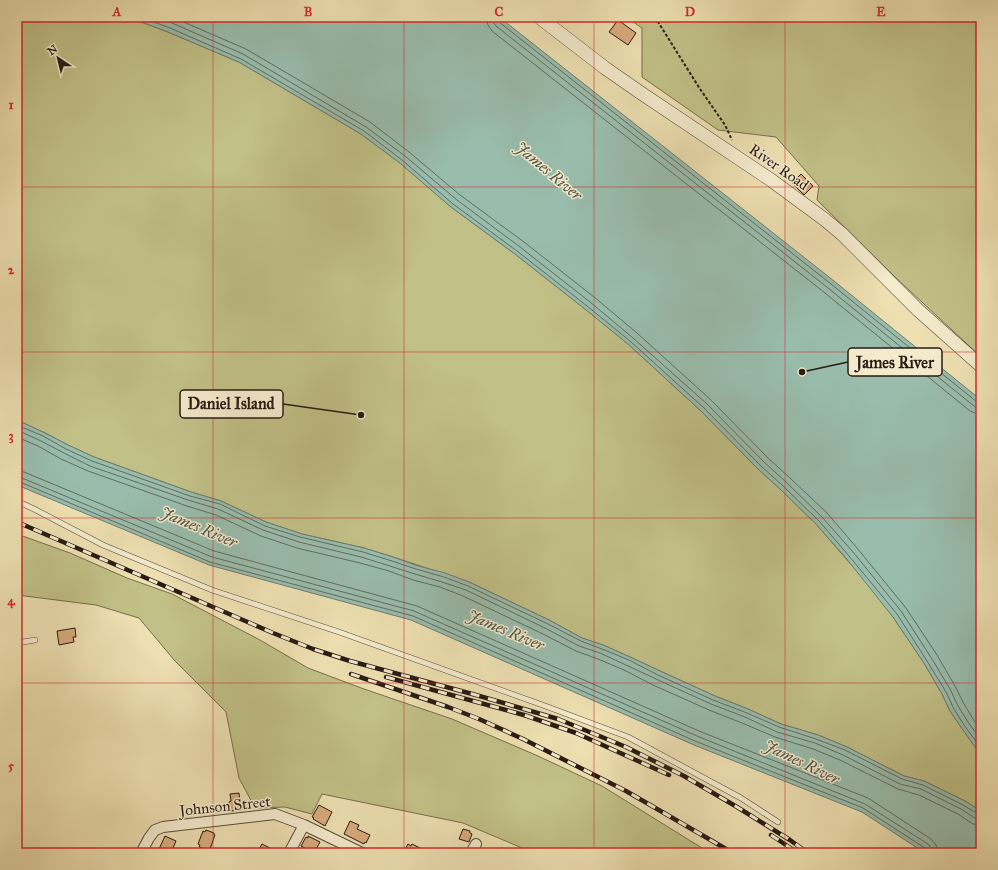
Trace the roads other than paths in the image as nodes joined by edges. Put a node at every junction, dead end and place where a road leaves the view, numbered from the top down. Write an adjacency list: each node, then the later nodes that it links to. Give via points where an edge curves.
1 (539, 17): 2 (street, River Road, via 605,68 737,156 824,219 918,310)
2 (981, 366)
3 (17, 501): 6 (lane, via 103,545 212,590 338,632 628,737 741,798)
4 (35, 640): 5 (lane)
5 (17, 643)
6 (778, 822)
7 (304, 825): 8 (street, Johnson Street, via 276,814 163,827 155,830); 9 (street); 10 (street, Johnson Street)
8 (141, 853)
9 (289, 853)
10 (362, 853)

